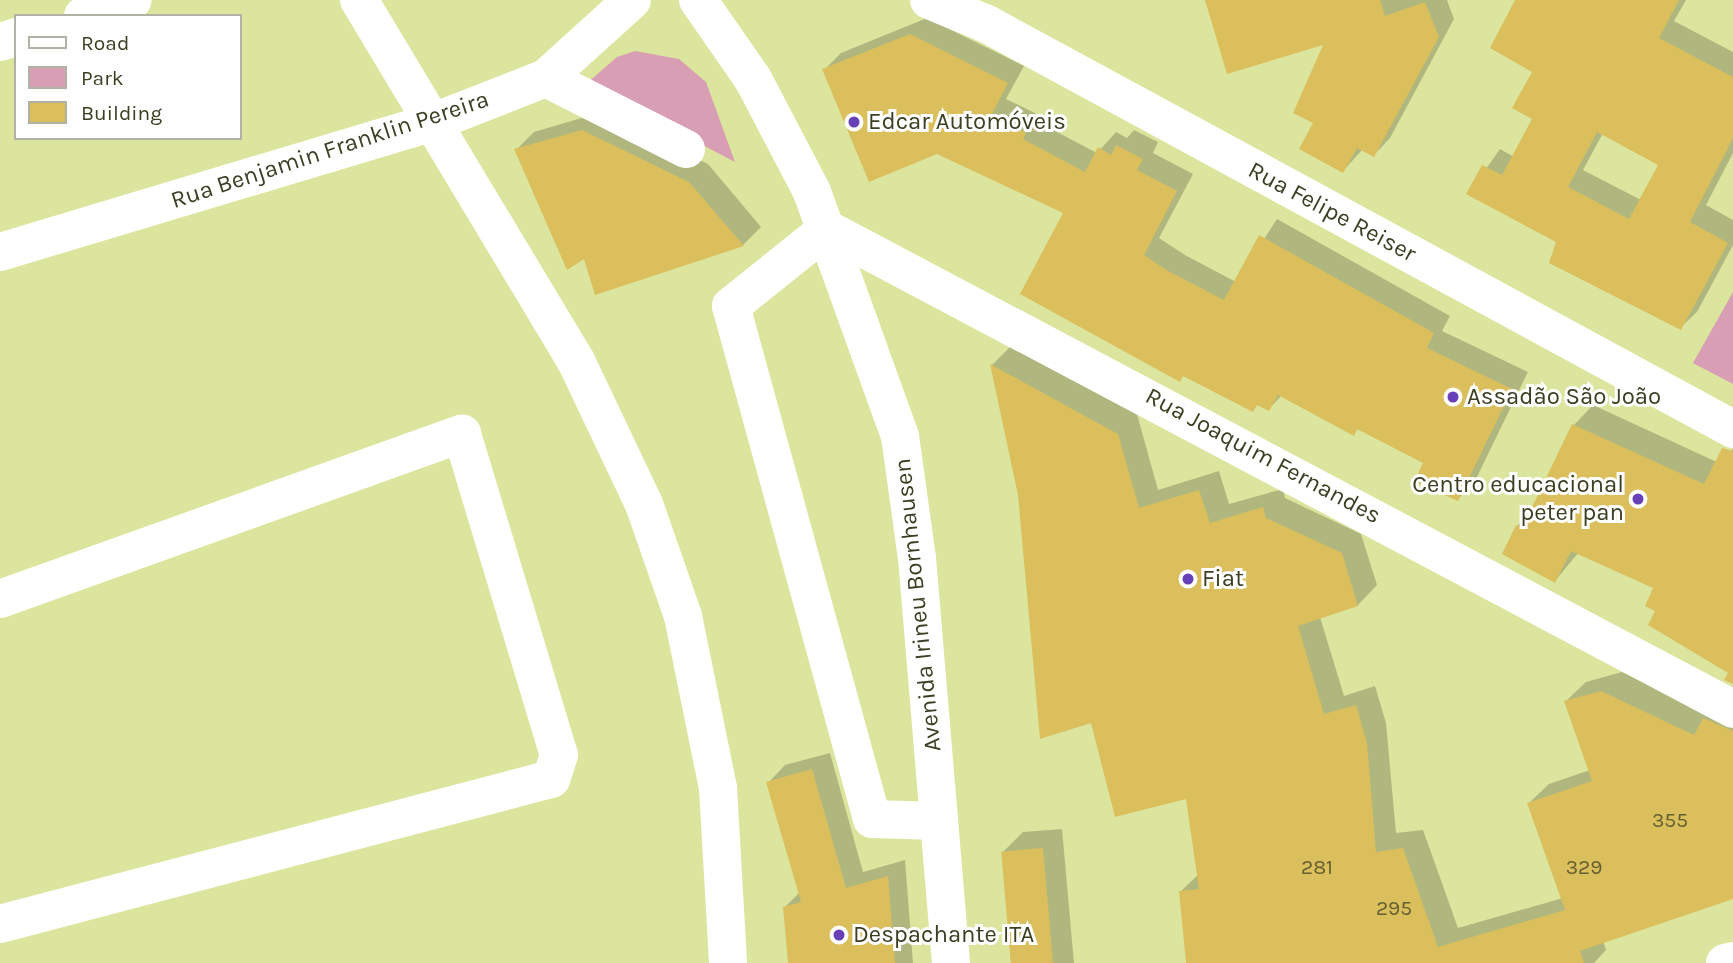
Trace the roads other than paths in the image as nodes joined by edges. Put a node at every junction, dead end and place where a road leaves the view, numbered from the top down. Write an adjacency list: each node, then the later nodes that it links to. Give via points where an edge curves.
1 (133, 0): 7 (street)
2 (359, 0): 9 (street)
3 (632, 0): 8 (street, Rua Benjamin Franklin Pereira)
4 (698, 0): 11 (street, Avenida Irineu Bornhausen, via 784,134)
5 (929, 0): 6 (street, Rua Felipe Reiser)
6 (989, 12): 13 (street, Rua Felipe Reiser)
7 (89, 14)
8 (546, 78): 9 (street, Rua Benjamin Franklin Pereira); 10 (street)
9 (431, 123): 12 (street, Rua Benjamin Franklin Pereira); 19 (street, via 463,164 576,361 644,504 683,617 718,788)
10 (685, 149)
11 (827, 229): 15 (street, Rua Joaquim Fernandes); 16 (street, Avenida Irineu Bornhausen, via 900,436 917,558); 16 (street, via 731,306 872,819)
12 (0, 252)
13 (1733, 429)
14 (0, 599): 17 (street, via 462,434 559,755 551,779)
15 (1733, 709)
16 (939, 821): 20 (street, Avenida Irineu Bornhausen)
17 (0, 924)
18 (1733, 961): 21 (street)
19 (728, 963)
20 (951, 963)
21 (1725, 963)

